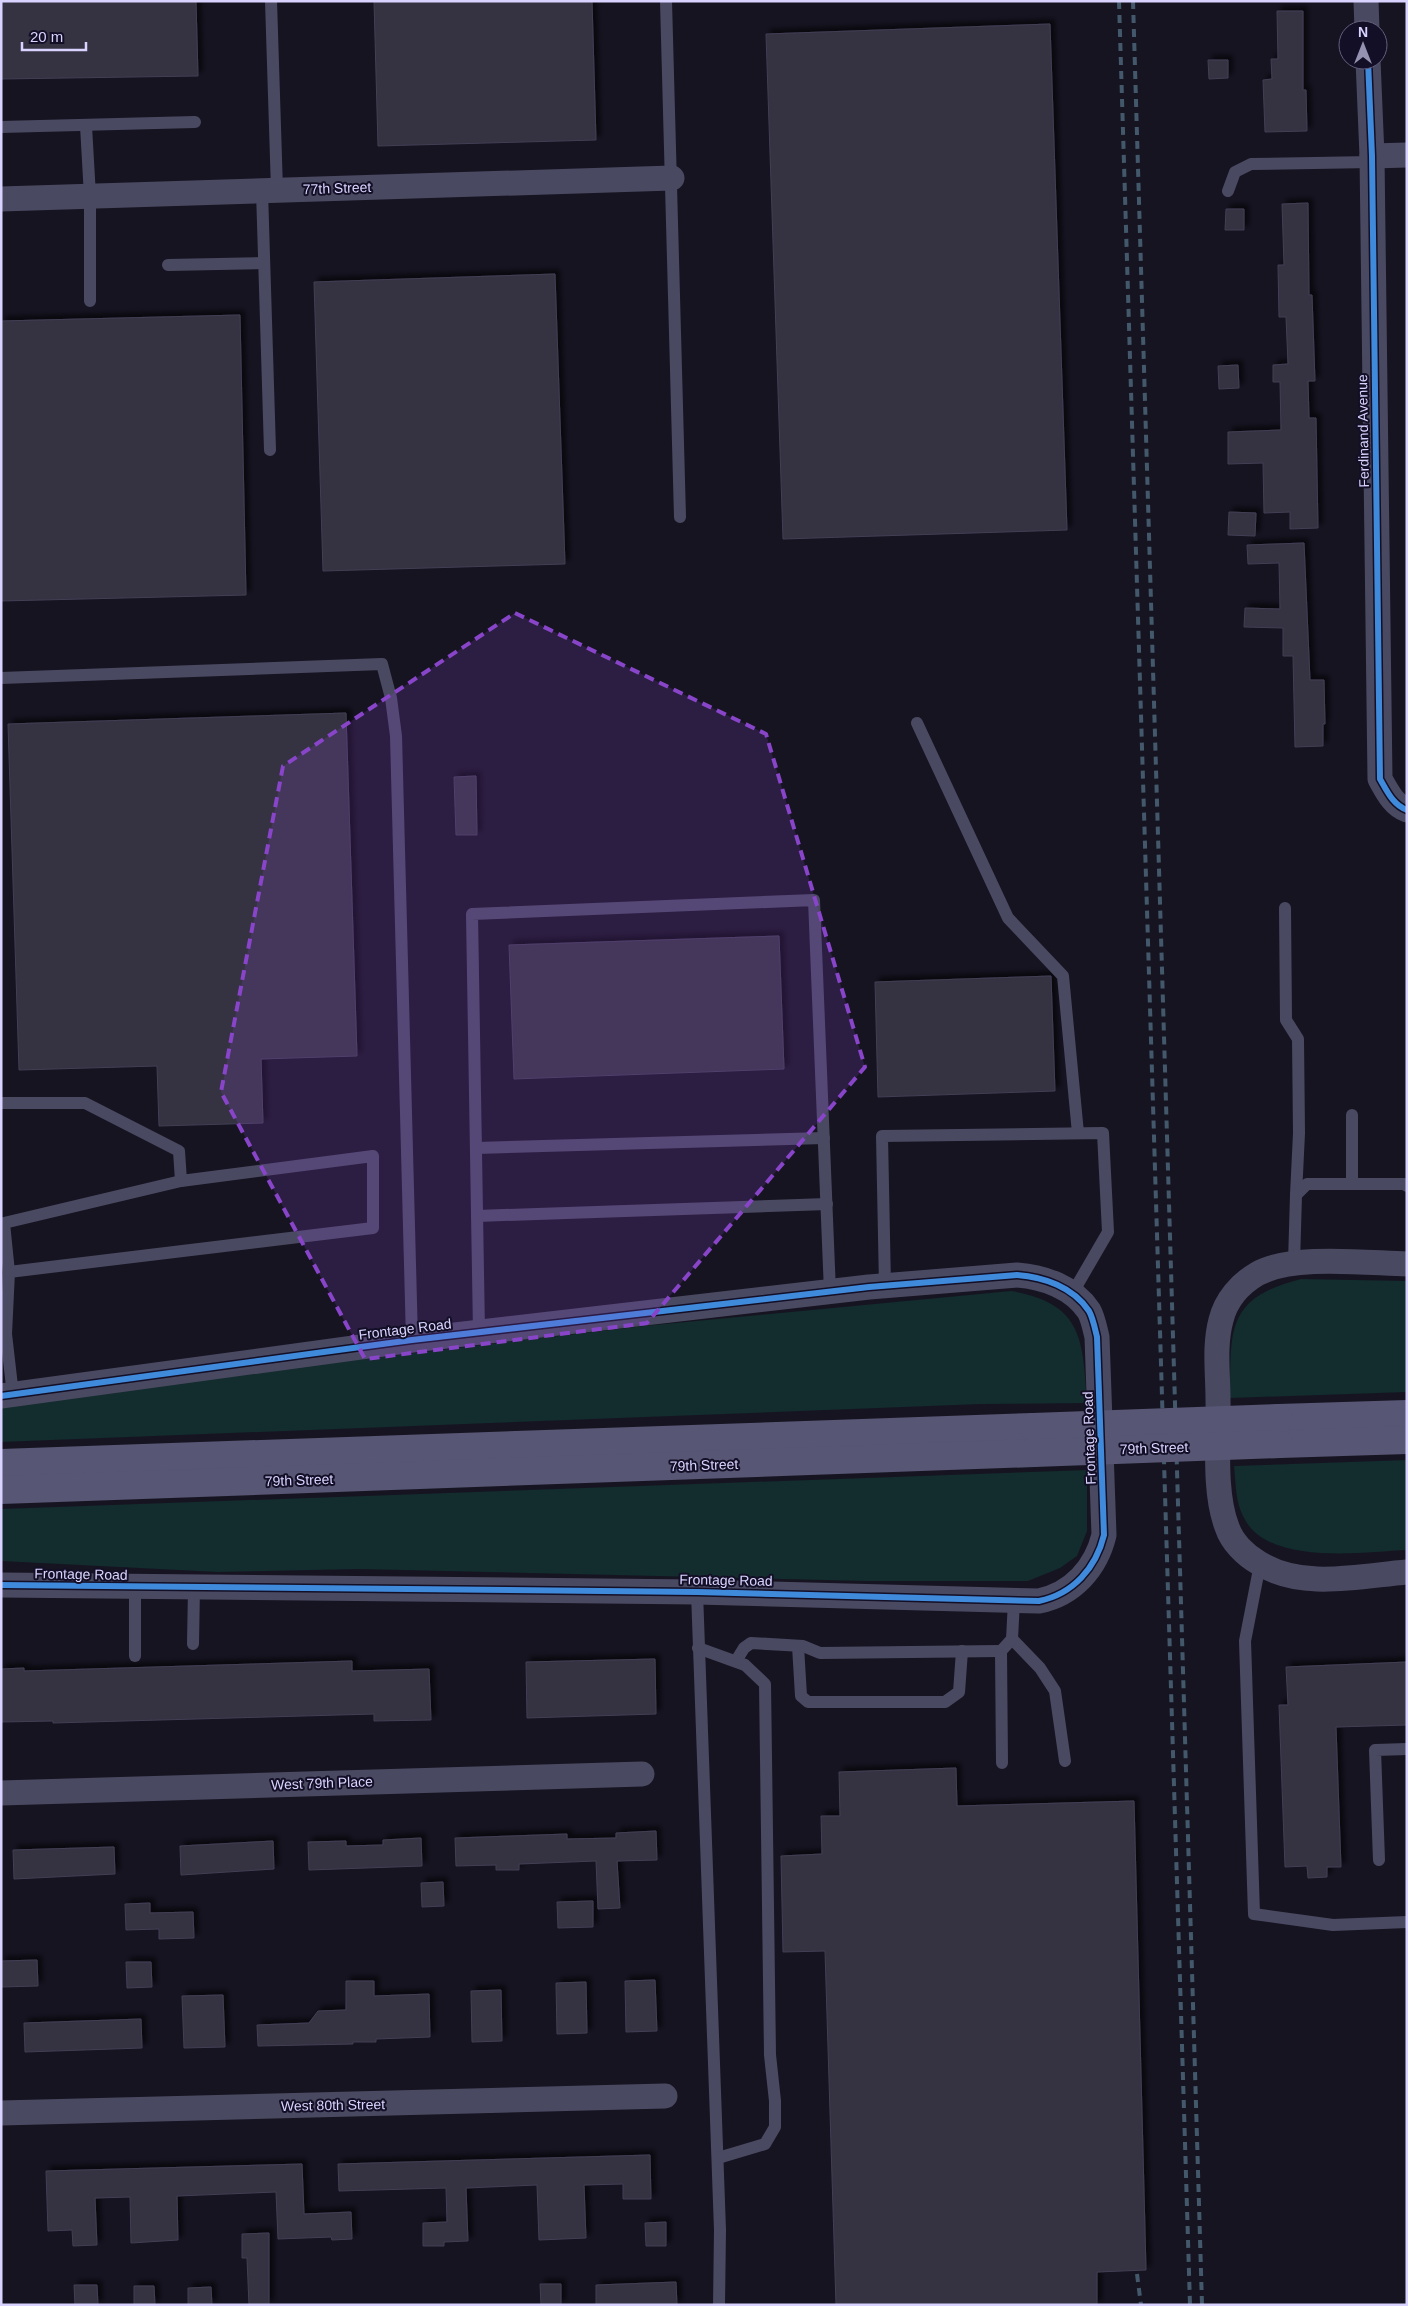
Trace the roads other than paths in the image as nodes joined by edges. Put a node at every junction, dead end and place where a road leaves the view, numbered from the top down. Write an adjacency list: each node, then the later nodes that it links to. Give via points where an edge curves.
1 (271, 1): 12 (lane)
2 (666, 1): 11 (lane)
3 (1366, 1): 4 (street)
4 (1367, 20)
5 (1368, 70): 10 (street, Ferdinand Avenue)
6 (196, 122): 7 (lane)
7 (86, 126): 8 (lane); 14 (lane)
8 (1, 127)
9 (1407, 154): 10 (street)
10 (1372, 159): 13 (lane, via 1251,164 1235,172); 23 (street, Ferdinand Avenue, via 1380,779)
11 (672, 178): 12 (street, 77th Street); 20 (lane)
12 (270, 190): 14 (street, 77th Street); 16 (lane)
13 (1228, 191)
14 (90, 196): 15 (street, 77th Street); 18 (lane)
15 (1, 199)
16 (264, 263): 17 (lane); 19 (lane)
17 (168, 265)
18 (90, 301)
19 (270, 450)
20 (680, 517)
21 (1, 678): 43 (lane, via 382,664 396,736)
22 (917, 723): 27 (lane, via 1008,918 1063,976)
23 (1399, 804)
24 (1285, 908): 33 (lane, via 1286,1020 1298,1039)
25 (1, 1103): 30 (lane, via 85,1103 179,1152)
26 (1352, 1116): 31 (lane)
27 (1078, 1133): 39 (lane, via 882,1136); 41 (lane, via 1103,1133 1108,1232)
28 (824, 1138): 29 (lane); 29 (lane, via 814,900 472,914); 34 (lane)
29 (476, 1148): 35 (lane)
30 (182, 1181): 38 (lane, via 4,1224); 38 (lane, via 373,1156 373,1228)
31 (1352, 1184): 32 (lane); 33 (lane, via 1307,1184)
32 (1407, 1186)
33 (1296, 1195): 36 (lane)
34 (827, 1204): 35 (lane); 40 (lane)
35 (477, 1216): 42 (lane)
36 (1294, 1263): 37 (street); 51 (street, via 1258,1274 1241,1286 1228,1301 1217,1341 1222,1510 1237,1545)
37 (1407, 1264)
38 (9, 1272): 44 (lane)
39 (885, 1286): 40 (street, Frontage Road); 41 (street, Frontage Road, via 1017,1275 1055,1283)
40 (830, 1292): 42 (street, Frontage Road)
41 (1072, 1294): 57 (street, Frontage Road, via 1089,1311 1097,1337 1104,1535 1089,1569 1074,1586 1052,1598)
42 (479, 1332): 43 (street, Frontage Road)
43 (412, 1340): 44 (street, Frontage Road)
44 (7, 1396)
45 (1407, 1414): 46 (main road, 79th Street)
46 (1280, 1431): 47 (main road, 79th Street, bridge); 48 (main road, 79th Street)
47 (1033, 1440): 49 (main road, 79th Street); 50 (main road, 79th Street)
48 (1407, 1440)
49 (1, 1463)
50 (1, 1490)
51 (1260, 1564): 52 (street, via 1277,1573 1311,1579); 72 (lane, via 1245,1640 1254,1914 1333,1925)
52 (1407, 1572)
53 (1, 1585): 54 (street, Frontage Road)
54 (135, 1587): 55 (street, Frontage Road); 64 (lane)
55 (194, 1588): 56 (street, Frontage Road); 59 (lane)
56 (697, 1592): 57 (street, Frontage Road); 61 (lane)
57 (1014, 1601): 58 (lane)
58 (1012, 1639): 63 (lane); 67 (lane, via 1040,1668 1055,1691)
59 (193, 1644)
60 (798, 1646): 62 (lane, via 820,1653); 62 (lane, via 801,1696 808,1702 945,1702 959,1692); 65 (lane, via 751,1643)
61 (698, 1648): 65 (lane); 75 (lane)
62 (962, 1651): 63 (lane)
63 (1001, 1651): 68 (lane)
64 (135, 1656)
65 (736, 1661): 75 (lane, via 745,1664 765,1684 770,2055 775,2127 765,2144)
66 (1407, 1749): 71 (lane, via 1375,1750)
67 (1065, 1761)
68 (1002, 1763)
69 (642, 1774): 70 (street, West 79th Place)
70 (1, 1793)
71 (1378, 1860)
72 (1407, 1922)
73 (665, 2096): 74 (street, West 80th Street)
74 (1, 2113)
75 (718, 2158): 76 (lane)
76 (719, 2305)

